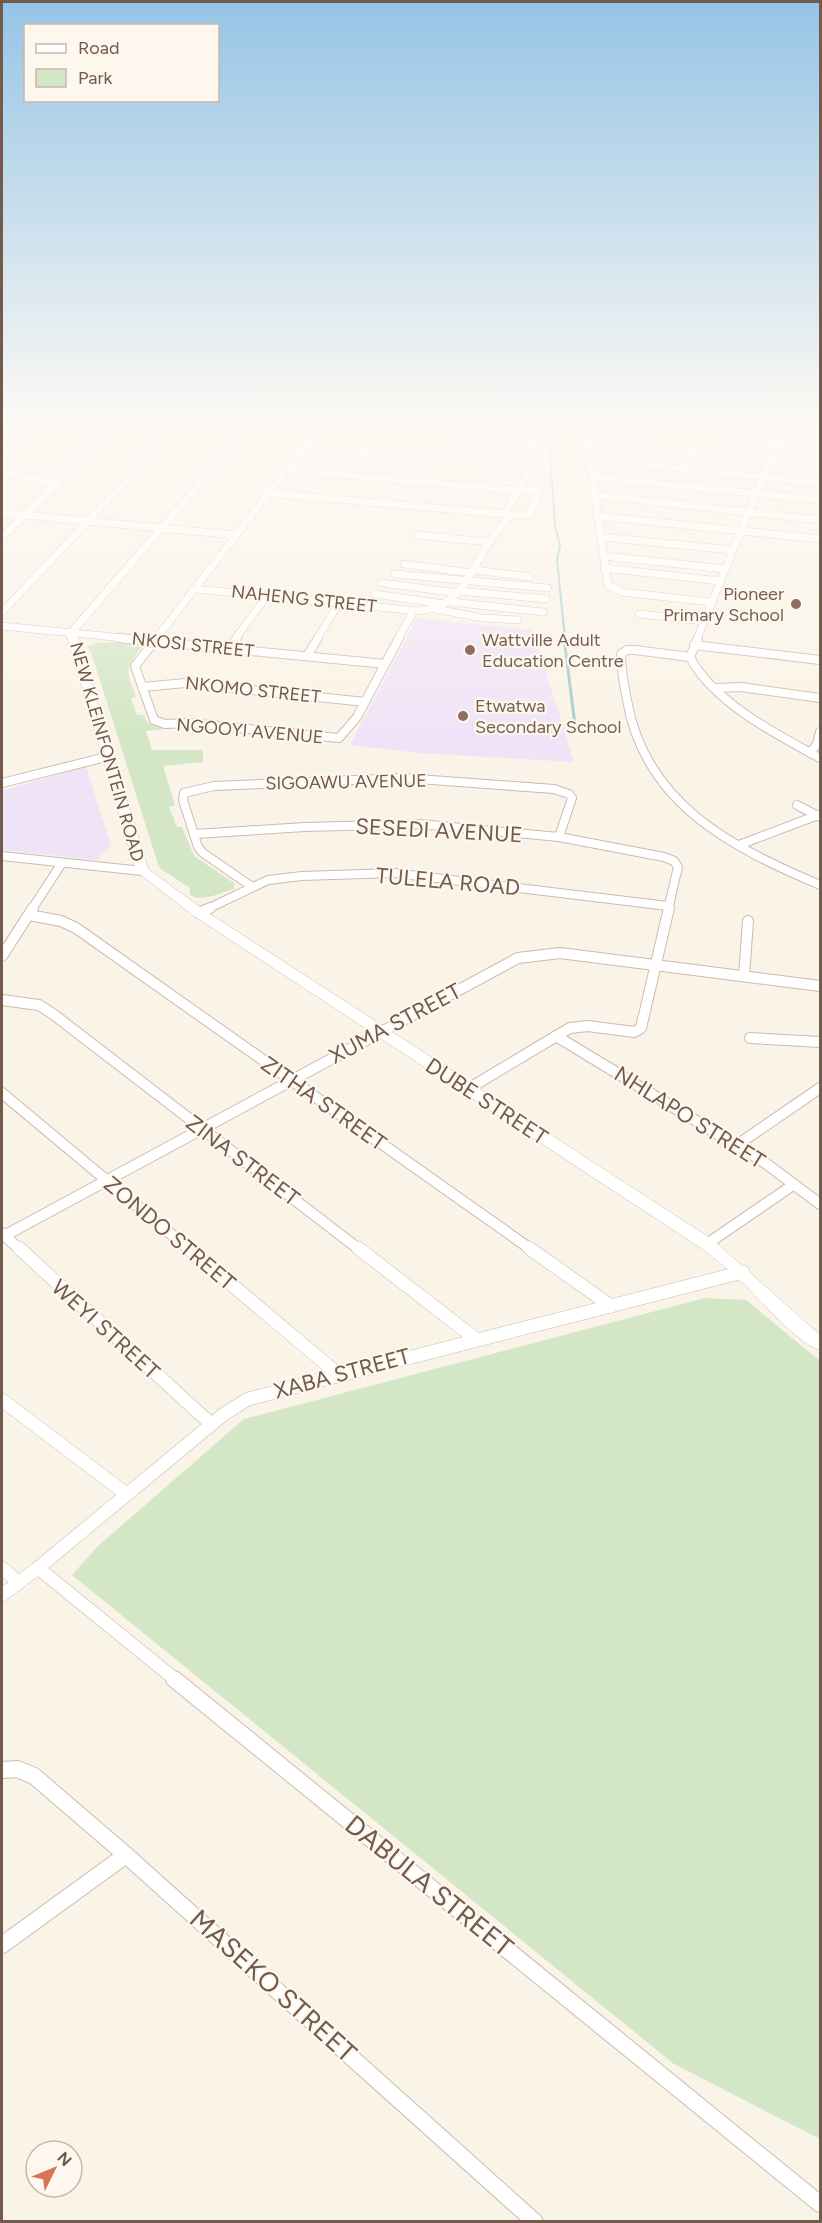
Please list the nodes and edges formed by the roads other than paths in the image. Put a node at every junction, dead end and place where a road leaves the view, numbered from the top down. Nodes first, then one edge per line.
1 (81, 529) edge
2 (161, 529) edge
3 (178, 529) edge
4 (239, 529) edge
5 (499, 529) edge
6 (600, 529) edge
7 (728, 529) edge
8 (741, 530) junction
9 (234, 535) junction
10 (417, 535) dead end
11 (602, 537) junction
12 (820, 539) edge
13 (488, 542) junction
14 (732, 550) junction
15 (604, 556) junction
16 (404, 564) dead end
17 (604, 568) junction
18 (725, 569) junction
19 (472, 572) junction
20 (395, 574) dead end
21 (529, 577) dead end
22 (720, 580) junction
23 (465, 582) junction
24 (382, 583) dead end
25 (548, 588) dead end
26 (194, 589) junction
27 (459, 592) junction
28 (375, 594) dead end
29 (267, 596) junction
30 (546, 599) dead end
31 (711, 602) junction
32 (339, 603) junction
33 (450, 603) junction
34 (435, 609) junction
35 (2, 612) edge
36 (413, 612) junction
37 (543, 612) dead end
38 (639, 614) dead end
39 (518, 620) dead end
40 (703, 621) junction
41 (2, 626) edge
42 (72, 633) junction
43 (154, 641) junction
44 (694, 645) junction
45 (229, 648) junction
46 (307, 656) junction
47 (690, 657) junction
48 (820, 660) edge
49 (386, 664) junction
50 (142, 687) junction
51 (716, 688) junction
52 (820, 698) edge
53 (365, 702) junction
54 (820, 732) edge
55 (810, 753) junction
56 (110, 756) junction
57 (820, 758) edge
58 (2, 776) edge
59 (6, 782) edge
60 (797, 805) dead end
61 (819, 816) edge
62 (195, 834) junction
63 (559, 837) junction
64 (739, 844) junction
65 (2, 856) edge
66 (62, 863) junction
67 (142, 871) junction
68 (820, 885) edge
69 (251, 886) junction
70 (668, 906) junction
71 (199, 913) junction
72 (29, 915) junction
73 (748, 921) dead end
74 (2, 956) edge
75 (654, 966) junction
76 (744, 976) junction
77 (820, 986) edge
78 (2, 1000) edge
79 (381, 1031) junction
80 (556, 1036) junction
81 (750, 1038) dead end
82 (820, 1042) edge
83 (291, 1079) junction
84 (820, 1088) edge
85 (468, 1089) junction
86 (2, 1093) edge
87 (201, 1128) junction
88 (737, 1145) junction
89 (106, 1180) junction
90 (793, 1185) junction
91 (820, 1204) edge
92 (3, 1235) edge
93 (707, 1244) junction
94 (742, 1272) junction
95 (611, 1306) junction
96 (476, 1339) junction
97 (820, 1344) edge
98 (338, 1374) junction
99 (2, 1400) edge
100 (211, 1424) junction
101 (125, 1493) junction
102 (2, 1568) edge
103 (38, 1568) junction
104 (18, 1582) junction
105 (2, 1595) edge
106 (2, 1770) edge
107 (126, 1854) junction
108 (2, 1945) edge
109 (820, 2204) edge
110 (535, 2222) edge

1 - 35 street
2 - 42 street
3 - 9 street
4 - 9 street
5 - 13 street
6 - 11 street
7 - 8 street
8 - 12 street
8 - 14 street
9 - 26 street
10 - 13 street
11 - 14 street
11 - 15 street
13 - 19 street
14 - 18 street
15 - 17 street
15 - 18 street
16 - 19 street
17 - 22 street
17 - 31 street
18 - 22 street
19 - 21 street
19 - 23 street
20 - 23 street
22 - 31 street
23 - 25 street
23 - 27 street
24 - 27 street
26 - 29 street, NAHENG STREET
26 - 43 street
27 - 30 street
27 - 33 street
28 - 33 street
29 - 32 street, NAHENG STREET
29 - 45 street
31 - 40 street
32 - 36 street, NAHENG STREET
32 - 46 street
33 - 34 street
33 - 37 street
34 - 36 street, NAHENG STREET
34 - 39 street
36 - 49 street
38 - 40 street
40 - 44 street
41 - 42 street, NKOSI STREET
42 - 43 street, NKOSI STREET
42 - 56 street, NEW KLEINFONTEIN ROAD
43 - 45 street, NKOSI STREET
43 - 50 street
44 - 47 street
44 - 48 street
45 - 46 street, NKOSI STREET
46 - 49 street, NKOSI STREET
47 - 51 street
47 - 64 street
49 - 53 street
50 - 53 street, NKOMO STREET
50 - 53 street, NGOOYI AVENUE
51 - 52 street
51 - 55 street
54 - 55 street
55 - 57 street
56 - 59 street
56 - 67 street, NEW KLEINFONTEIN ROAD
58 - 59 street
60 - 61 street
61 - 64 street
62 - 63 street, SESEDI AVENUE
62 - 63 street, SIGOAWU AVENUE
62 - 69 street
63 - 70 street, SESEDI AVENUE
64 - 68 street
65 - 66 street
66 - 67 street
66 - 72 street
67 - 71 street, DUBE STREET
69 - 70 street, TULELA ROAD
69 - 71 street, TULELA ROAD
70 - 75 street
71 - 79 street, DUBE STREET
72 - 74 street
72 - 83 street, ZITHA STREET
73 - 76 street
75 - 76 street, XUMA STREET
75 - 79 street, XUMA STREET
75 - 80 street
76 - 77 street, XUMA STREET
78 - 87 street, ZINA STREET
79 - 83 street, XUMA STREET
79 - 85 street, DUBE STREET
80 - 85 street
80 - 88 street, NHLAPO STREET
81 - 82 street
83 - 87 street, XUMA STREET
83 - 95 street, ZITHA STREET
84 - 88 street
85 - 93 street, DUBE STREET
86 - 89 street, ZONDO STREET
87 - 89 street, XUMA STREET
87 - 96 street, ZINA STREET
88 - 90 street, NHLAPO STREET
89 - 92 street, XUMA STREET
89 - 98 street, ZONDO STREET
90 - 91 street, NHLAPO STREET
90 - 93 street
92 - 100 street, WEYI STREET
93 - 94 street, DUBE STREET
94 - 95 street, XABA STREET
94 - 97 street, DUBE STREET
95 - 96 street, XABA STREET
96 - 98 street, XABA STREET
98 - 100 street, XABA STREET
99 - 101 street
100 - 101 street, XABA STREET
101 - 103 street, XABA STREET
102 - 104 street
103 - 104 street, XABA STREET
103 - 109 street, DABULA STREET
104 - 105 street, XABA STREET
106 - 107 street, MASEKO STREET
107 - 108 street
107 - 110 street, MASEKO STREET

